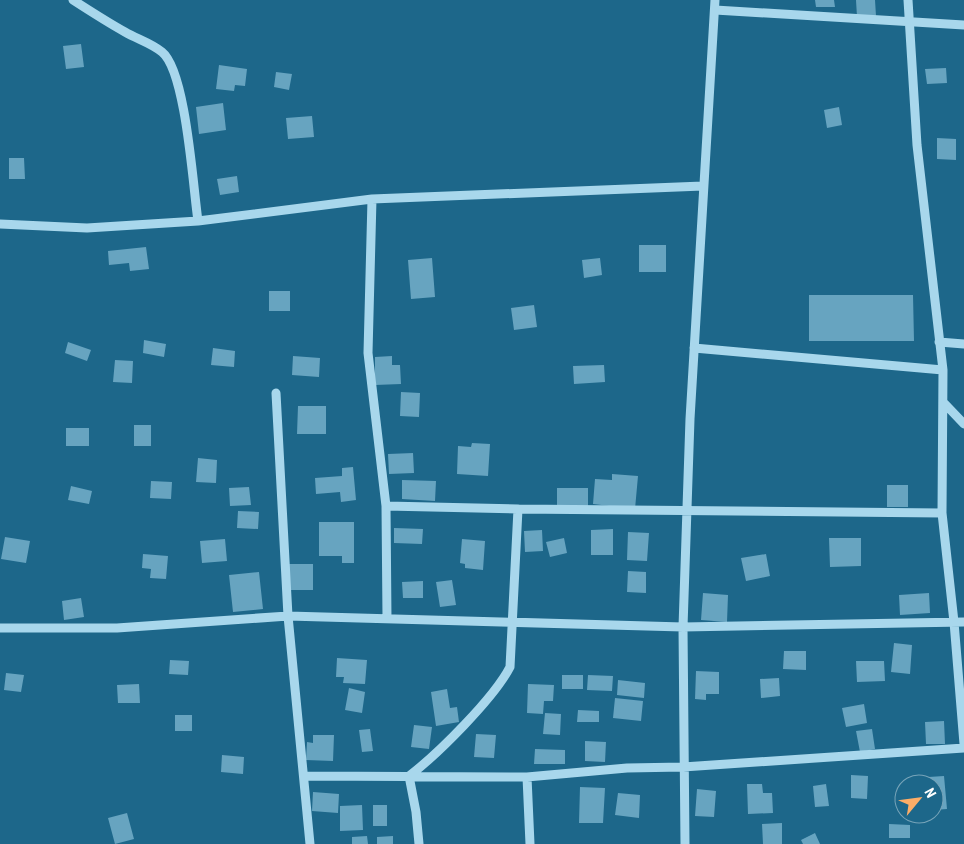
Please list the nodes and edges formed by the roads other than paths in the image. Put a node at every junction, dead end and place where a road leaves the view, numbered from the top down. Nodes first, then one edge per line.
1 (73, 0) edge
2 (715, 0) edge
3 (908, 0) edge
4 (715, 10) junction
5 (909, 23) junction
6 (964, 25) edge
7 (703, 186) junction
8 (372, 199) junction
9 (198, 221) junction
10 (0, 224) edge
11 (939, 342) junction
12 (964, 344) edge
13 (694, 348) junction
14 (943, 370) junction
15 (276, 392) dead end
16 (944, 403) junction
17 (964, 424) edge
18 (386, 506) junction
19 (518, 509) junction
20 (687, 510) junction
21 (942, 513) junction
22 (288, 616) junction
23 (387, 618) junction
24 (959, 622) edge
25 (512, 623) junction
26 (683, 627) junction
27 (0, 628) edge
28 (964, 746) edge
29 (683, 767) junction
30 (304, 776) junction
31 (409, 776) junction
32 (527, 777) junction
33 (310, 844) edge
34 (418, 844) edge
35 (530, 844) edge
36 (685, 844) edge

1 - 9 street
2 - 4 street
3 - 5 street
4 - 5 street
4 - 7 street
5 - 6 street
5 - 11 street
7 - 8 street
7 - 13 street
8 - 9 street
8 - 18 street
9 - 10 street
11 - 12 street
11 - 14 street
13 - 14 street
13 - 20 street
14 - 16 street
15 - 22 street
16 - 17 street
16 - 21 street
18 - 19 street
18 - 23 street
19 - 20 street
19 - 25 street
20 - 21 street
20 - 26 street
21 - 24 street
22 - 23 street
22 - 27 street
22 - 30 street
23 - 25 street
24 - 26 street
24 - 28 street
25 - 26 street
25 - 31 street
26 - 29 street
28 - 29 street
29 - 32 street
29 - 36 street
30 - 31 street
30 - 33 street
31 - 32 street
31 - 34 street
32 - 35 street

